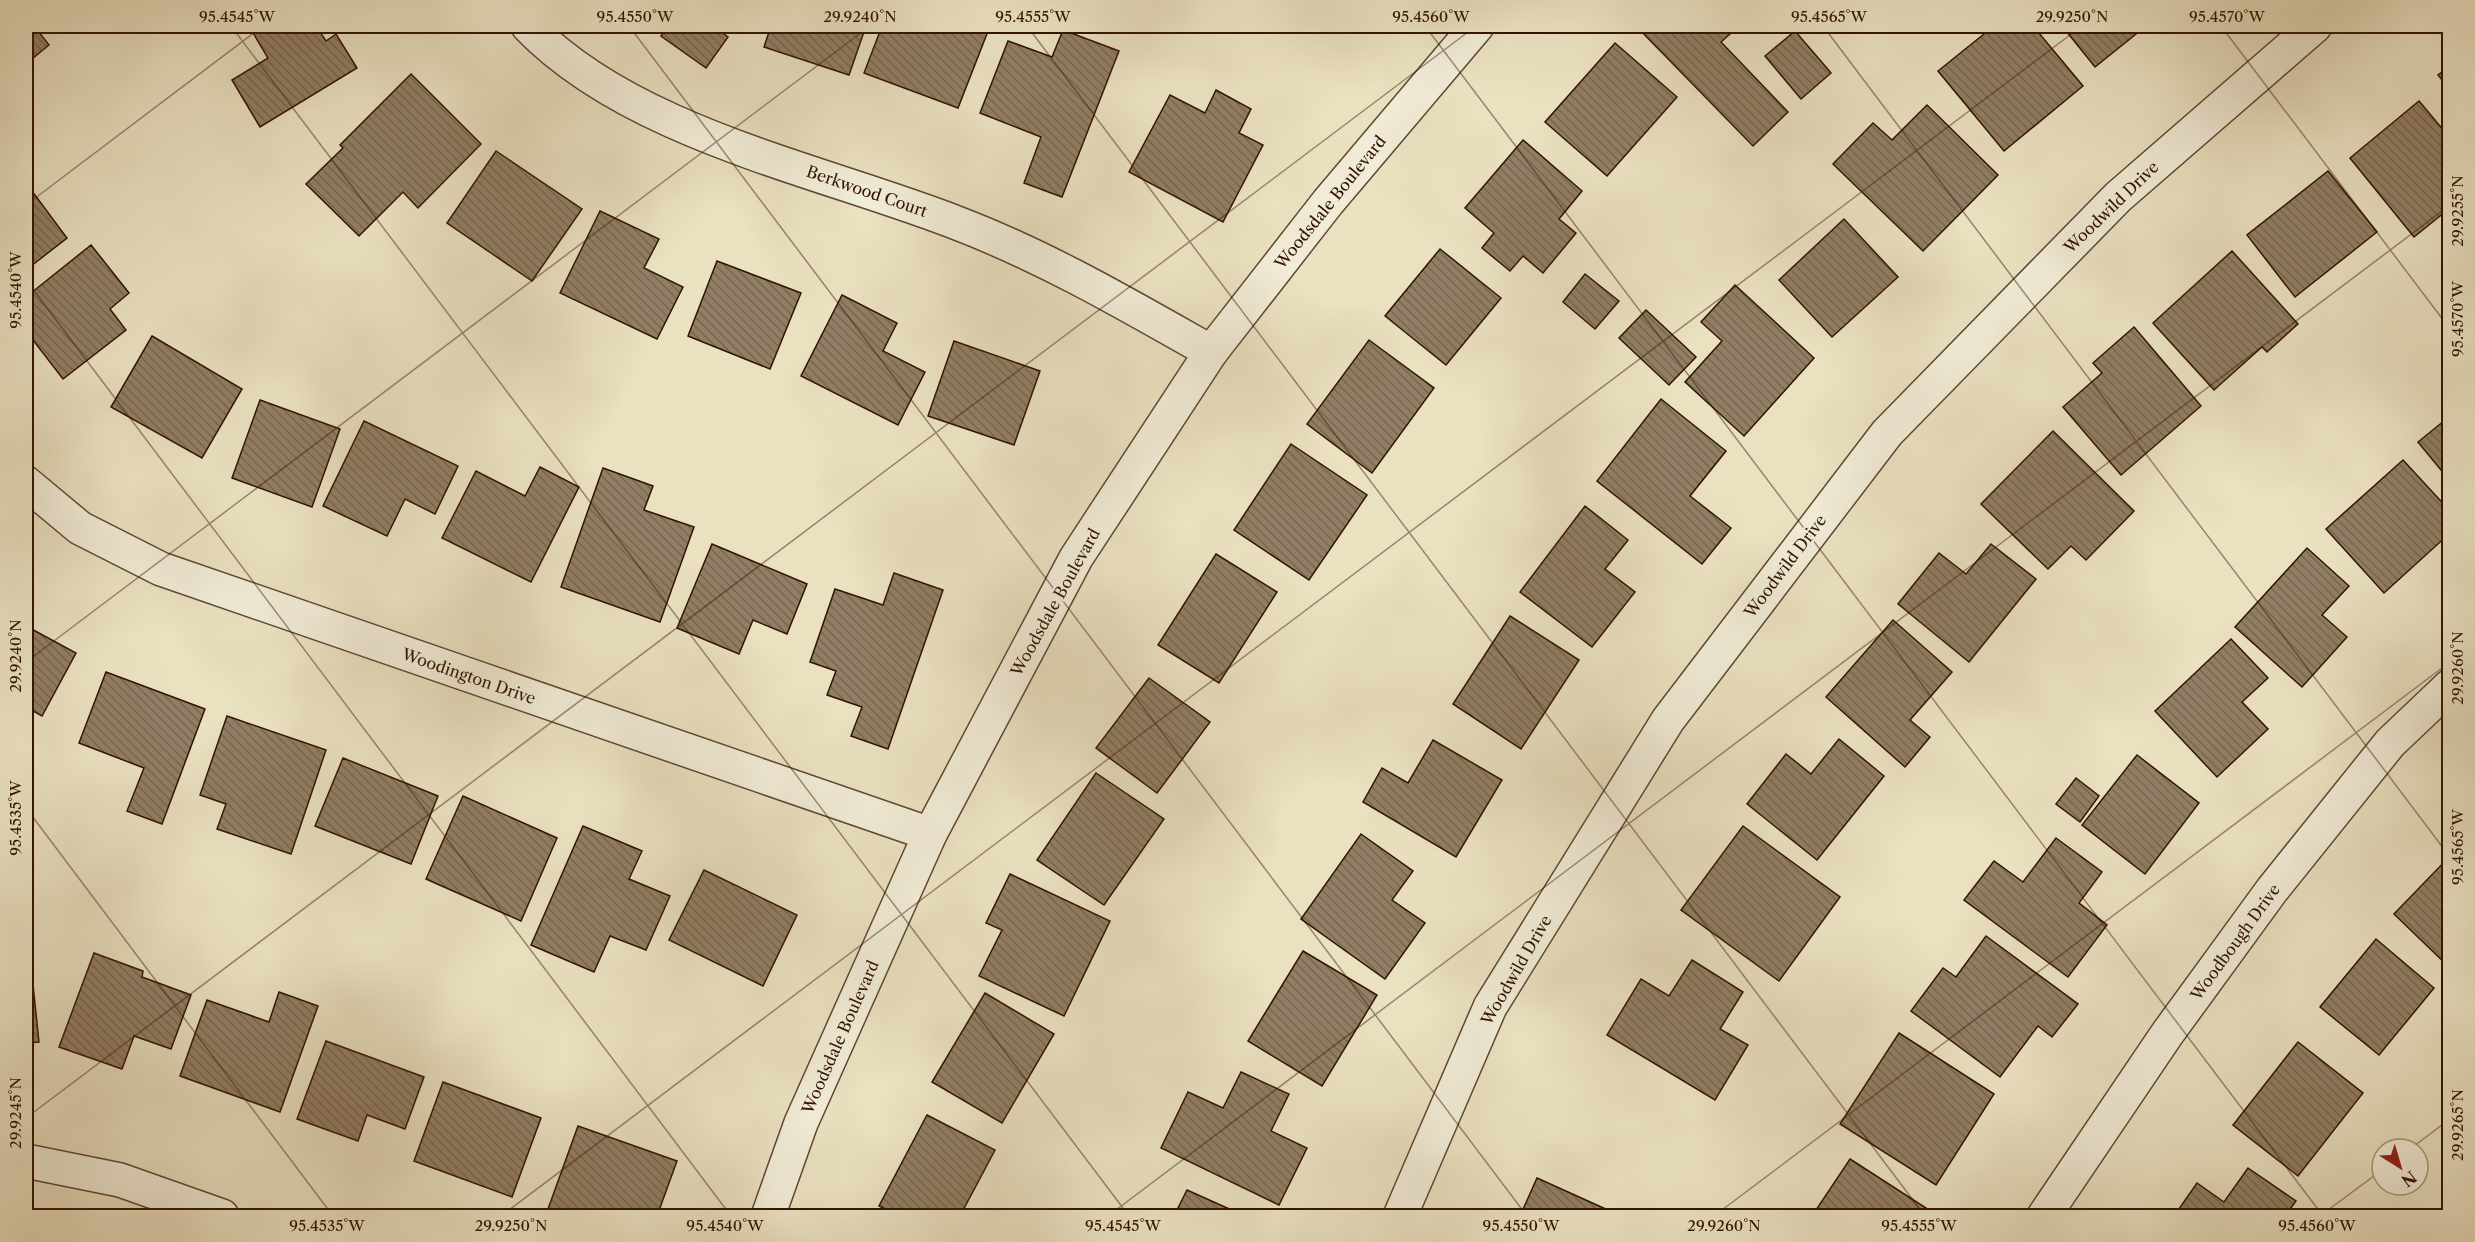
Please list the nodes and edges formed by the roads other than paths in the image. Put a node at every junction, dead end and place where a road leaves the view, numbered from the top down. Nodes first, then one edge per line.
1 (528, 26) edge
2 (1477, 26) edge
3 (2315, 26) edge
4 (1211, 352) junction
5 (26, 483) edge
6 (2450, 686) edge
7 (930, 834) junction
8 (26, 1161) edge
9 (222, 1216) edge
10 (768, 1216) edge
11 (1400, 1216) edge
12 (2044, 1216) edge

1 - 4 street, Berkwood Court
2 - 4 street, Woodsdale Boulevard
3 - 11 street, Woodwild Drive
4 - 7 street, Woodsdale Boulevard
5 - 7 street, Woodington Drive
6 - 12 street, Woodbough Drive
7 - 10 street, Woodsdale Boulevard
8 - 9 street

